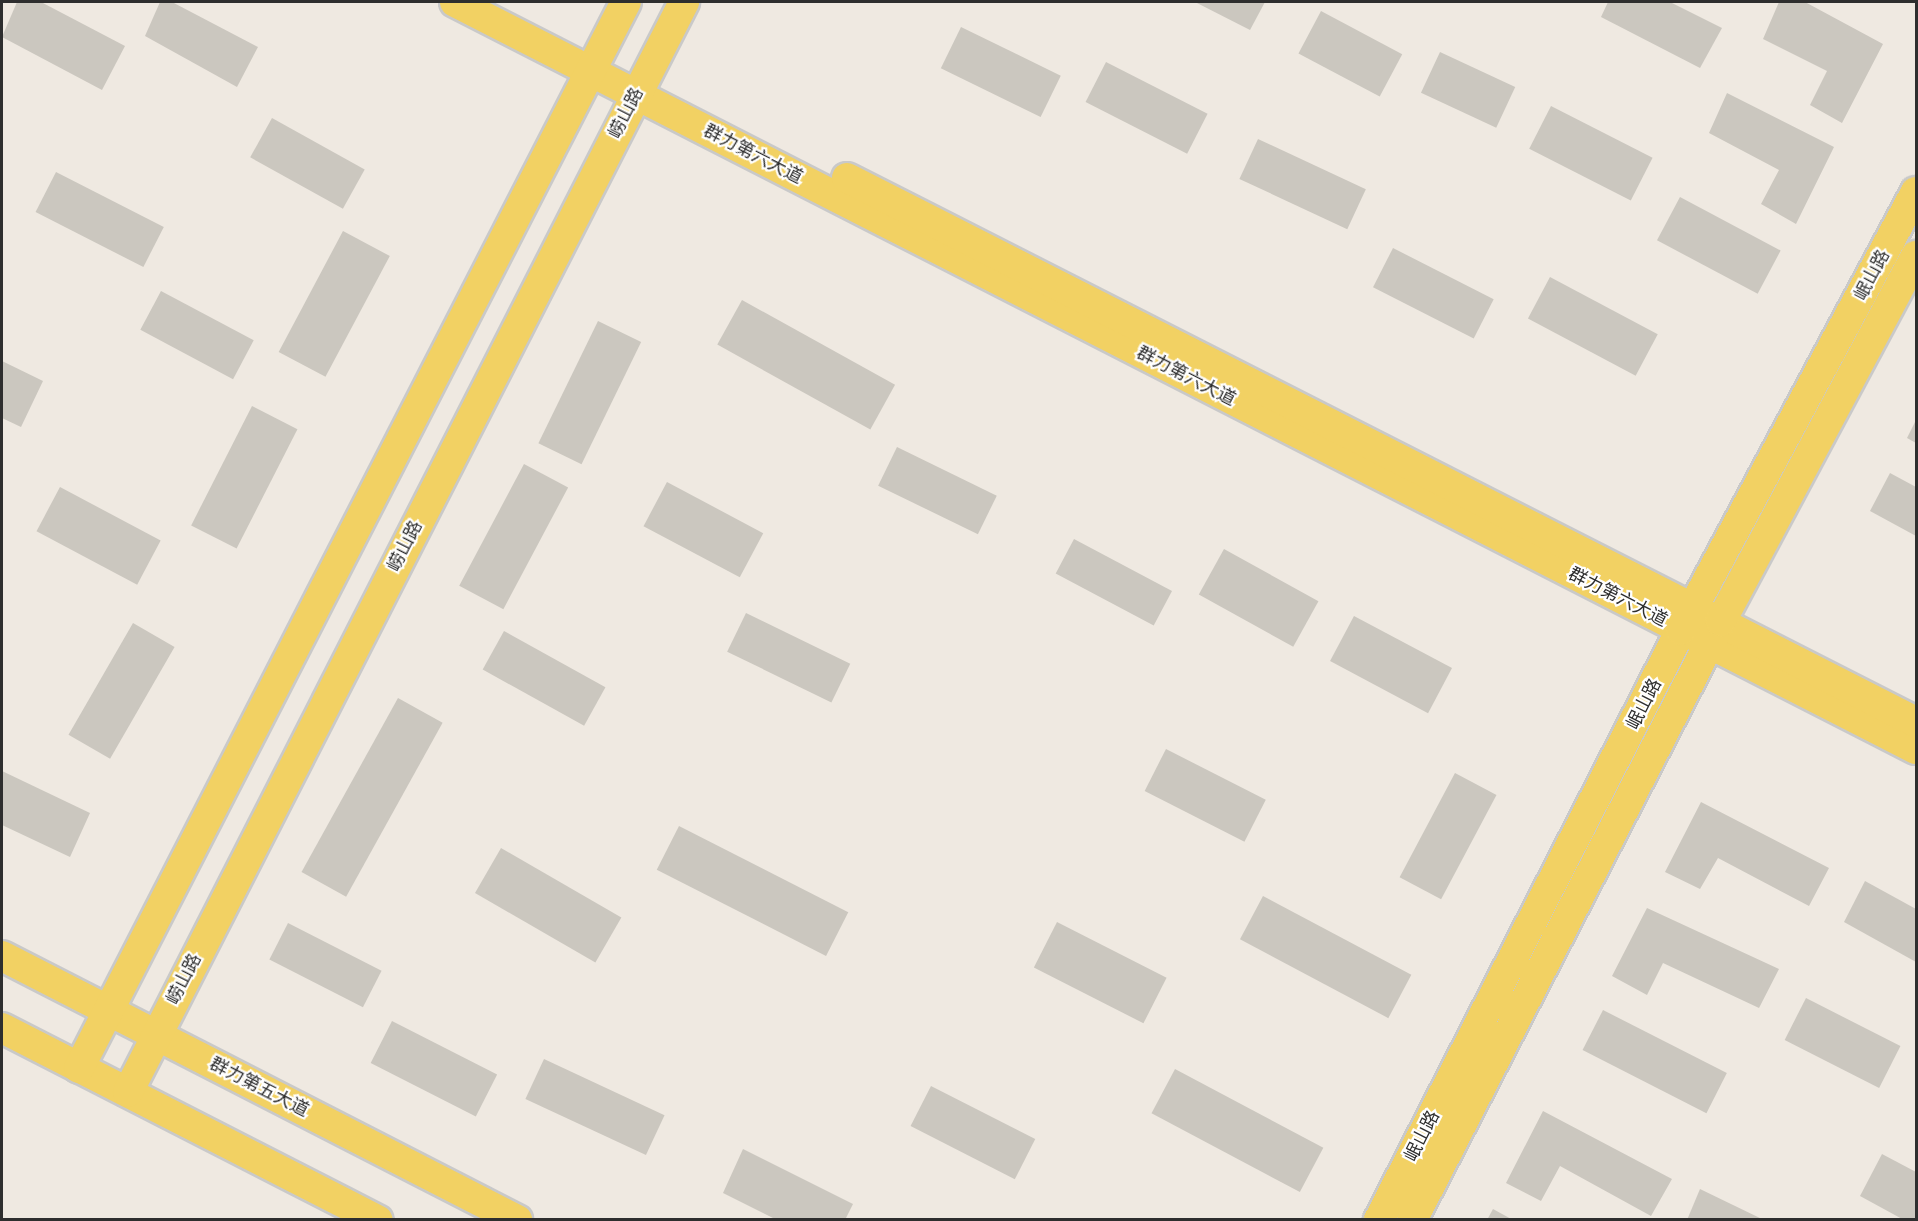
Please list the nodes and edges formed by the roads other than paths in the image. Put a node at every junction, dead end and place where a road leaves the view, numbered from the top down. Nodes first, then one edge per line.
1 (455, 2) edge
2 (497, 2) edge
3 (626, 2) edge
4 (684, 2) edge
5 (594, 62) junction
6 (641, 85) junction
7 (1917, 192) edge
8 (1917, 256) edge
9 (1702, 626) junction
10 (1917, 722) edge
11 (1917, 749) edge
12 (2, 956) edge
13 (106, 1010) junction
14 (2, 1028) edge
15 (156, 1035) junction
16 (79, 1068) junction
17 (128, 1092) junction
18 (378, 1220) edge
19 (517, 1220) edge
20 (1379, 1220) edge
21 (1412, 1220) edge

1 - 5 main road, 群力第六大道
2 - 5 main road, 群力第六大道
3 - 5 main road
4 - 6 main road, 崂山路
5 - 6 main road, 群力第六大道
5 - 13 main road
6 - 9 main road, 群力第六大道
6 - 15 main road, 崂山路
7 - 9 main road, 岷山路
8 - 9 main road, 岷山路
9 - 10 main road, 群力第六大道
9 - 11 main road, 群力第六大道
9 - 20 main road, 岷山路
9 - 21 main road, 岷山路
12 - 13 main road, 群力第五大道
13 - 15 main road, 群力第五大道
13 - 16 main road
14 - 16 main road
15 - 17 main road, 崂山路
15 - 19 main road, 群力第五大道
16 - 17 main road
17 - 18 main road

